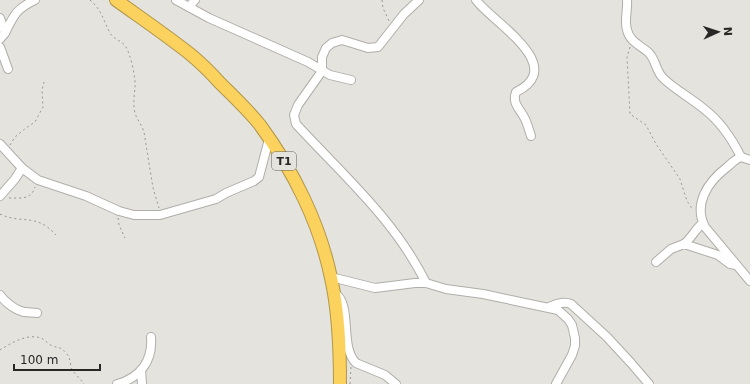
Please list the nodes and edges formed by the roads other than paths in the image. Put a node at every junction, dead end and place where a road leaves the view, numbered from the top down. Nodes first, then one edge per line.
1 (35, 0) edge
2 (116, 0) edge
3 (176, 0) edge
4 (195, 0) edge
5 (419, 0) edge
6 (476, 0) edge
7 (627, 0) edge
8 (189, 7) junction
9 (0, 18) edge
10 (2, 36) edge
11 (0, 47) edge
12 (8, 69) dead end
13 (322, 71) junction
14 (351, 80) dead end
15 (531, 136) dead end
16 (269, 139) junction
17 (0, 144) edge
18 (741, 157) junction
19 (750, 160) edge
20 (22, 168) junction
21 (2, 197) edge
22 (702, 224) junction
23 (684, 244) junction
24 (656, 262) dead end
25 (736, 265) junction
26 (331, 277) junction
27 (750, 281) edge
28 (426, 283) junction
29 (334, 293) junction
30 (0, 295) edge
31 (549, 307) junction
32 (37, 313) dead end
33 (151, 337) dead end
34 (141, 370) junction
35 (646, 383) edge
36 (117, 384) edge
37 (142, 384) edge
38 (340, 384) edge
39 (396, 384) edge
40 (556, 384) edge

1 - 10 street
2 - 16 highway, T1
3 - 8 street
4 - 8 street
5 - 13 street
6 - 15 street
7 - 18 street
8 - 13 street
9 - 10 street
11 - 12 street
13 - 14 street
13 - 28 street
16 - 20 street
16 - 26 highway, T1
17 - 20 street
18 - 19 street
18 - 22 street
20 - 21 street
22 - 23 street
22 - 25 street
23 - 24 street
23 - 25 street
25 - 27 street
26 - 28 street
26 - 29 highway, T1
28 - 31 street
29 - 38 highway, T1
29 - 39 street
30 - 32 street
31 - 35 street
31 - 40 street
33 - 34 street
34 - 36 street
34 - 37 street

